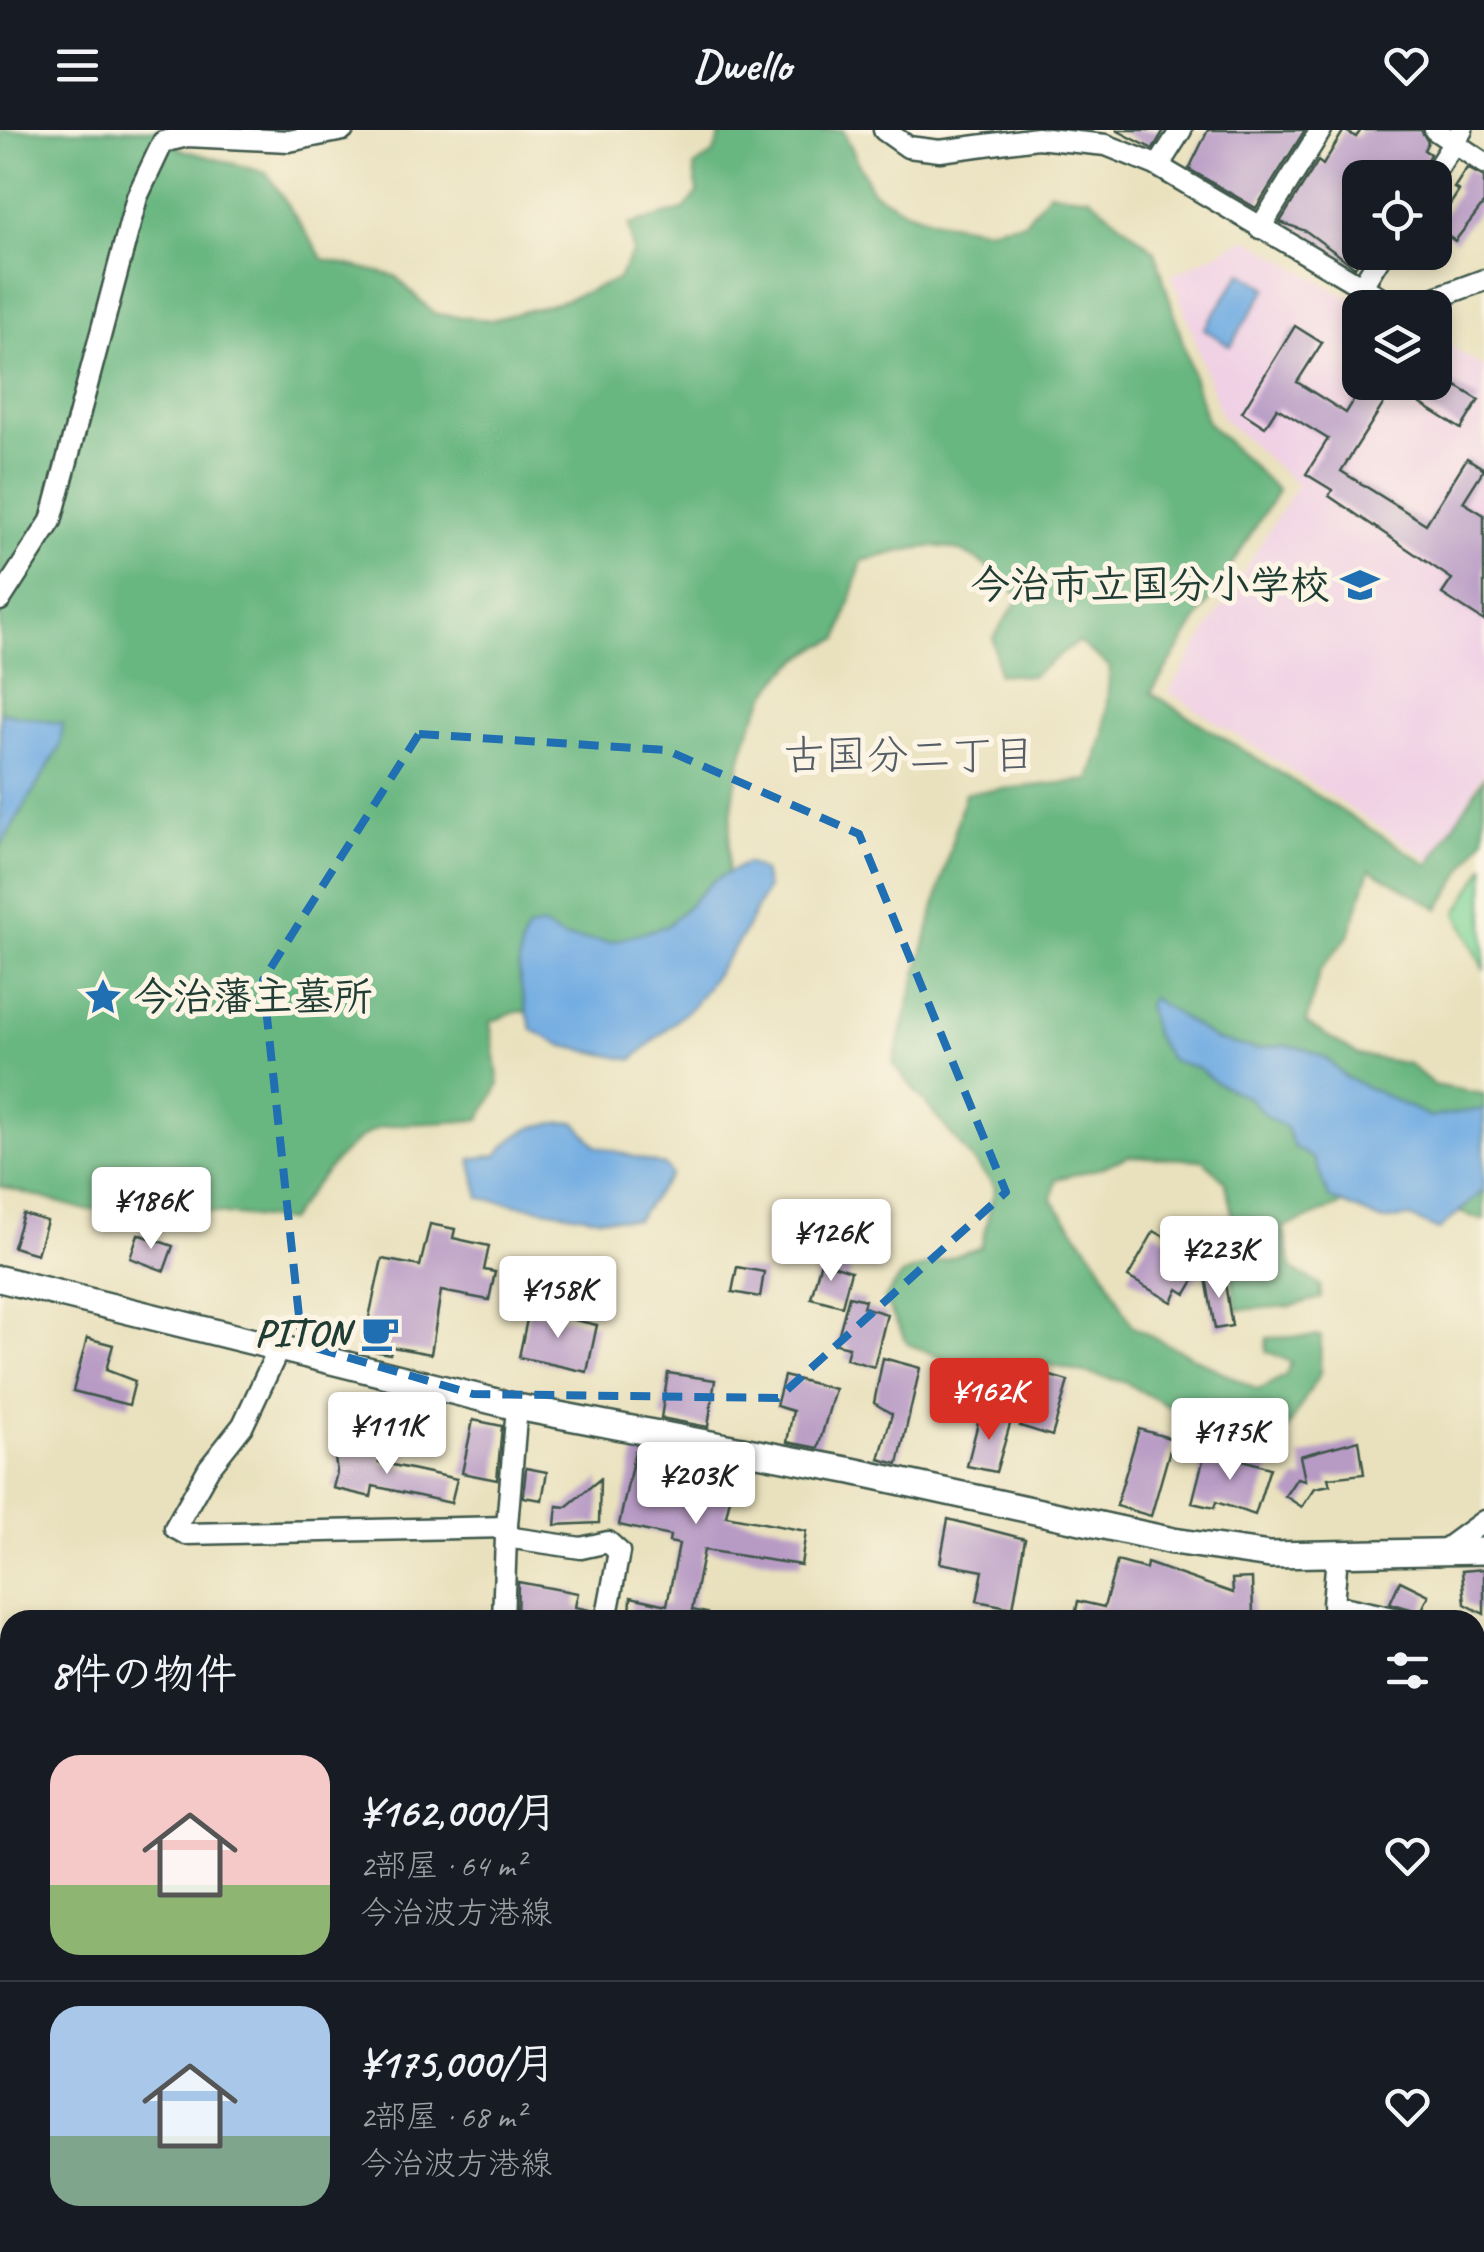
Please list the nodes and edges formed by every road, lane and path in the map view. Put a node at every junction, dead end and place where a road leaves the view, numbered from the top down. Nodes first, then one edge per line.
1 (342, 130) edge
2 (884, 130) edge
3 (1181, 130) edge
4 (1322, 130) edge
5 (1435, 130) edge
6 (318, 131) edge
7 (1040, 134) edge
8 (1004, 136) edge
9 (1458, 136) edge
10 (1443, 160) edge
11 (1484, 163) edge
12 (1158, 166) junction
13 (1260, 228) junction
14 (1372, 270) edge
15 (1484, 280) edge
16 (1360, 289) junction
17 (0, 600) edge
18 (0, 1278) edge
19 (279, 1348) junction
20 (517, 1408) junction
21 (1484, 1520) edge
22 (507, 1532) junction
23 (1484, 1550) edge
24 (1440, 1553) junction
25 (1337, 1554) junction
26 (503, 1610) edge
27 (608, 1610) edge
28 (1360, 1610) edge

1 - 6 street
2 - 8 street
3 - 12 street
4 - 13 street
5 - 9 street
6 - 17 street
7 - 8 street
7 - 12 street
9 - 10 street
9 - 11 street
12 - 13 street
13 - 16 street
14 - 16 street
15 - 16 street
18 - 19 main road
19 - 20 main road
19 - 22 street
20 - 22 street
20 - 25 main road
21 - 24 street
22 - 26 street
22 - 27 street
23 - 24 main road
24 - 25 main road
25 - 28 street

